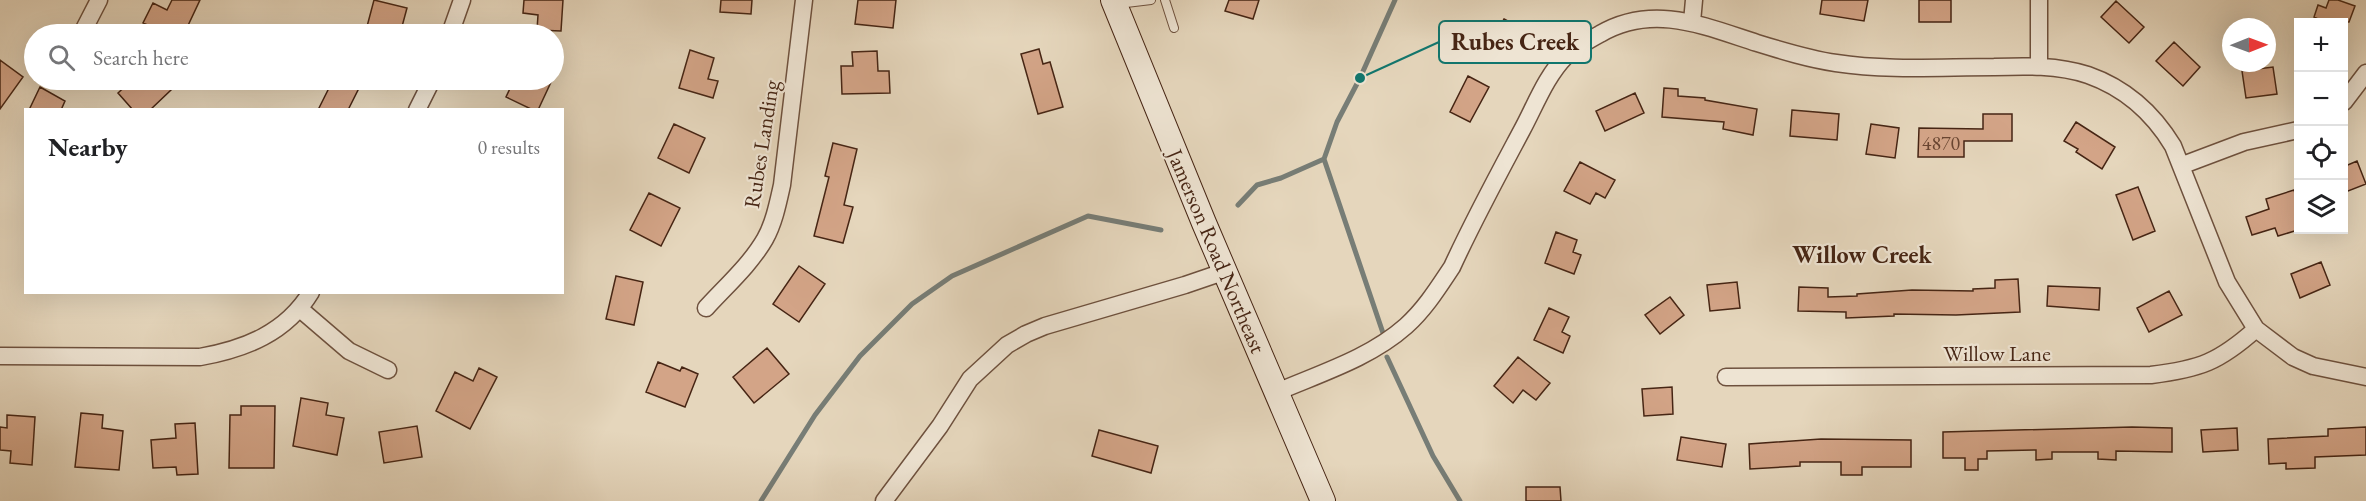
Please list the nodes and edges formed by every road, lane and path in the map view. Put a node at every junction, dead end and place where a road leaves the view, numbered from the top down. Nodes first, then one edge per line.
1 (99, 0) edge
2 (462, 0) edge
3 (804, 0) edge
4 (1151, 0) edge
5 (1165, 0) edge
6 (1694, 0) edge
7 (2039, 0) edge
8 (1114, 2) edge
9 (1692, 21) junction
10 (86, 24) edge
11 (454, 24) edge
12 (1174, 28) dead end
13 (2038, 66) junction
14 (2366, 74) edge
15 (427, 90) edge
16 (2348, 96) edge
17 (418, 108) edge
18 (2294, 131) edge
19 (2183, 165) junction
20 (1226, 271) junction
21 (310, 294) edge
22 (706, 308) dead end
23 (300, 309) junction
24 (2256, 329) junction
25 (0, 356) edge
26 (388, 370) dead end
27 (1726, 377) dead end
28 (2366, 377) edge
29 (1277, 392) junction
30 (884, 501) edge
31 (1323, 501) edge

1 - 10 street
2 - 11 street
3 - 22 street, Rubes Landing
4 - 8 lane
5 - 12 lane
6 - 9 street
7 - 13 street
8 - 20 street, Jamerson Road Northeast
9 - 13 street
9 - 29 street
13 - 19 street
14 - 16 street
15 - 17 street
18 - 19 street
19 - 24 street
20 - 29 street, Jamerson Road Northeast
20 - 30 street
21 - 23 street
23 - 25 street
23 - 26 street
24 - 27 street, Willow Lane
24 - 28 street
29 - 31 street, Jamerson Road Northeast

